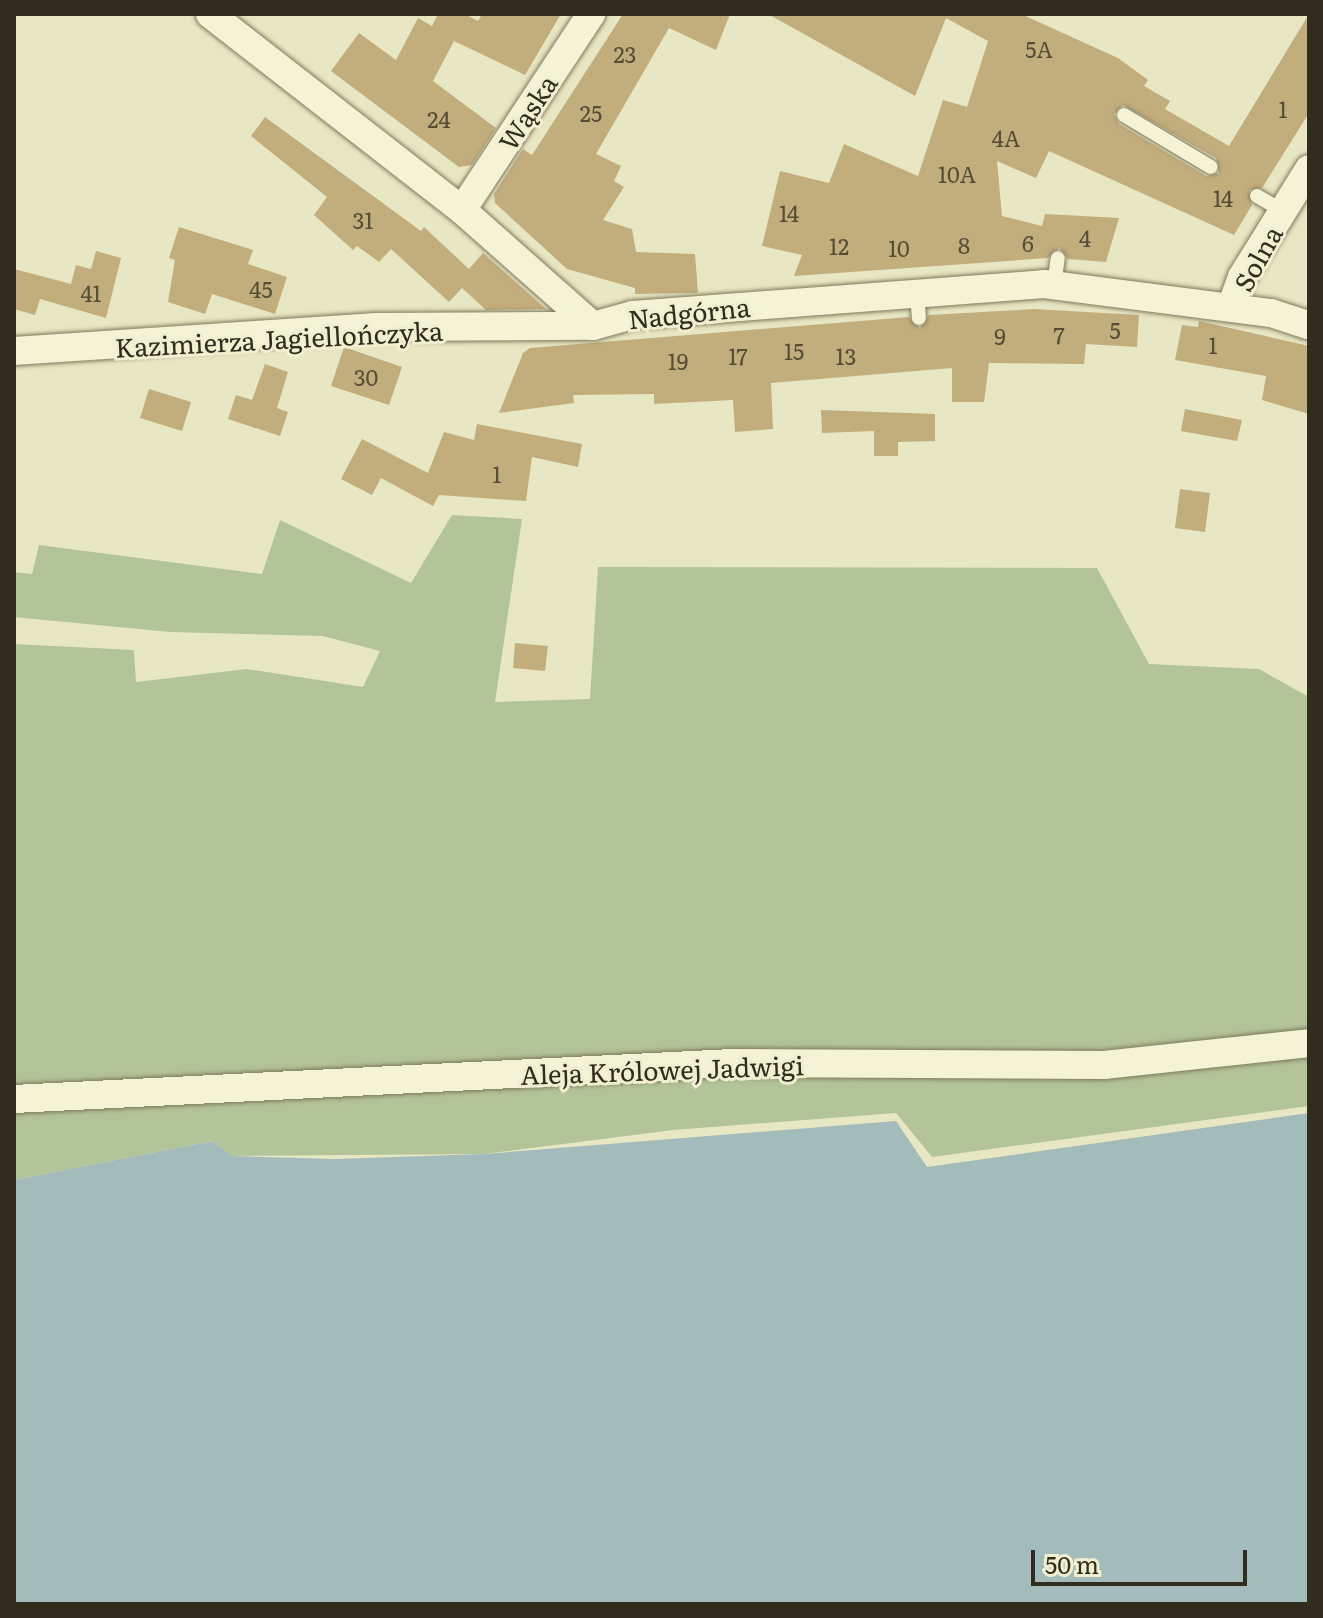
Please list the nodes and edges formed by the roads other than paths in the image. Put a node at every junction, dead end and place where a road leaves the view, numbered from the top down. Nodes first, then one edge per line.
1 (210, 14) edge
2 (591, 14) edge
3 (1124, 115) dead end
4 (1211, 167) dead end
5 (1309, 169) edge
6 (1257, 196) dead end
7 (462, 210) junction
8 (1283, 211) junction
9 (1231, 307) junction
10 (1309, 325) edge
11 (594, 332) junction
12 (14, 351) edge
13 (1309, 1043) edge
14 (14, 1099) edge

1 - 7 street, Nadgórna
2 - 7 street, Wąska
3 - 4 lane
5 - 8 street, Solna
6 - 8 lane
7 - 11 street, Nadgórna
8 - 9 street, Solna
9 - 10 street, Nadgórna
9 - 11 street, Nadgórna
11 - 12 street, Kazimierza Jagiellończyka
13 - 14 street, Aleja Królowej Jadwigi

